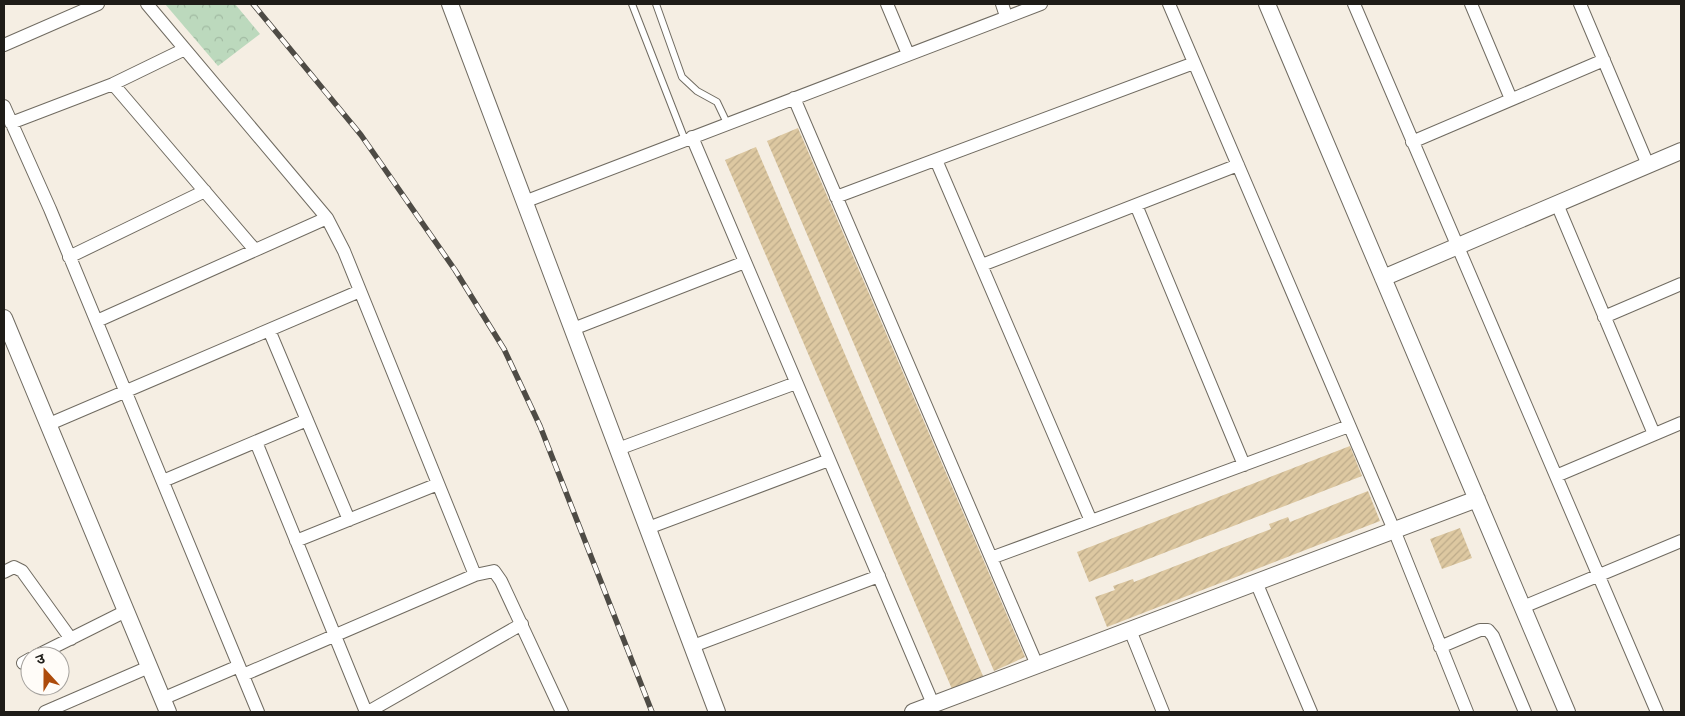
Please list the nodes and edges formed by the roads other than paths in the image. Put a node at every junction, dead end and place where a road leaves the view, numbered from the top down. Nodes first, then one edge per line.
1 (98, 4) edge
2 (148, 4) edge
3 (450, 4) edge
4 (632, 4) edge
5 (656, 4) edge
6 (887, 4) edge
7 (1002, 4) edge
8 (1040, 4) edge
9 (1169, 4) edge
10 (1267, 4) edge
11 (1354, 4) edge
12 (1471, 4) edge
13 (1580, 4) edge
14 (1006, 16) junction
15 (4, 45) edge
16 (185, 49) junction
17 (908, 54) junction
18 (1604, 60) junction
19 (1194, 63) junction
20 (113, 84) junction
21 (794, 98) junction
22 (1511, 99) junction
23 (4, 106) edge
24 (11, 123) junction
25 (727, 123) junction
26 (688, 138) junction
27 (1412, 142) junction
28 (1681, 151) edge
29 (936, 160) junction
30 (1238, 165) junction
31 (1648, 165) junction
32 (205, 191) junction
33 (836, 197) junction
34 (524, 202) junction
35 (1557, 204) junction
36 (1136, 205) junction
37 (327, 218) junction
38 (1456, 246) junction
39 (255, 250) junction
40 (69, 256) junction
41 (745, 262) junction
42 (982, 265) junction
43 (1383, 278) junction
44 (1681, 284) edge
45 (360, 291) junction
46 (1604, 317) junction
47 (4, 318) edge
48 (96, 321) junction
49 (573, 329) junction
50 (270, 330) junction
51 (796, 383) junction
52 (126, 391) junction
53 (307, 420) junction
54 (1681, 422) edge
55 (47, 425) junction
56 (1349, 426) junction
57 (1654, 434) junction
58 (256, 442) junction
59 (618, 449) junction
60 (829, 460) junction
61 (1244, 465) junction
62 (1556, 476) junction
63 (164, 481) junction
64 (438, 484) junction
65 (1477, 499) junction
66 (349, 520) junction
67 (1091, 521) junction
68 (648, 528) junction
69 (1394, 530) junction
70 (296, 541) junction
71 (1681, 541) edge
72 (991, 558) junction
73 (4, 572) edge
74 (475, 575) junction
75 (879, 576) junction
76 (1599, 576) junction
77 (1256, 582) junction
78 (1523, 607) junction
79 (126, 611) junction
80 (522, 624) junction
81 (1130, 630) junction
82 (334, 635) junction
83 (70, 639) junction
84 (56, 646) edge
85 (693, 646) junction
86 (1440, 647) junction
87 (1037, 665) junction
88 (149, 667) junction
89 (241, 670) junction
90 (933, 704) junction
91 (165, 706) edge
92 (74, 707) edge
93 (384, 708) edge
94 (45, 712) edge
95 (258, 712) edge
96 (367, 712) edge
97 (562, 712) edge
98 (718, 712) edge
99 (912, 712) edge
100 (1163, 712) edge
101 (1311, 712) edge
102 (1467, 712) edge
103 (1525, 712) edge
104 (1567, 712) edge
105 (1658, 712) edge

1 - 15 street
2 - 16 street
3 - 34 street
4 - 26 lane
5 - 25 lane
6 - 17 street
7 - 14 street
8 - 14 street
9 - 19 street
10 - 43 street
11 - 27 street
12 - 22 street
13 - 18 street
14 - 17 street
16 - 20 street
16 - 37 street
17 - 21 street
18 - 22 street
18 - 31 street
19 - 29 street
19 - 30 street
20 - 24 street
20 - 32 street
21 - 25 street
21 - 33 street
22 - 27 street
23 - 24 street
24 - 40 street
25 - 26 street
26 - 34 street
26 - 41 street
27 - 38 street
28 - 31 street
29 - 33 street
29 - 42 street
30 - 36 street
30 - 56 street
31 - 35 street
32 - 39 street
32 - 40 street
33 - 72 street
34 - 49 street
35 - 38 street
35 - 46 street
36 - 42 street
36 - 61 street
37 - 39 street
37 - 45 street
38 - 43 street
38 - 62 street
39 - 48 street
40 - 48 street
41 - 49 street
41 - 51 street
42 - 67 street
43 - 65 street
44 - 46 street
45 - 50 street
45 - 64 street
46 - 57 street
47 - 55 street
48 - 52 street
49 - 59 street
50 - 52 street
50 - 53 street
51 - 59 street
51 - 60 street
52 - 55 street
52 - 63 street
53 - 58 street
53 - 66 street
54 - 57 street
55 - 79 street
56 - 61 street
56 - 69 street
57 - 62 street
58 - 63 street
58 - 70 street
59 - 68 street
60 - 68 street
60 - 75 street
61 - 67 street
62 - 76 street
63 - 89 street
64 - 66 street
64 - 74 street
65 - 69 street
65 - 78 street
66 - 70 street
67 - 72 street
68 - 85 street
69 - 77 street
69 - 86 street
70 - 82 street
71 - 76 street
72 - 87 street
73 - 83 street
74 - 80 street
74 - 82 street
75 - 85 street
75 - 90 street
76 - 78 street
76 - 105 street
77 - 81 street
77 - 101 street
78 - 104 street
79 - 83 street
79 - 88 street
80 - 93 street
80 - 97 street
81 - 87 street
81 - 100 street
82 - 89 street
82 - 96 street
83 - 84 street
85 - 98 street
86 - 102 street
86 - 103 street
87 - 90 street
88 - 91 street
88 - 92 street
89 - 91 street
89 - 95 street
90 - 99 street
92 - 94 street
93 - 96 street

